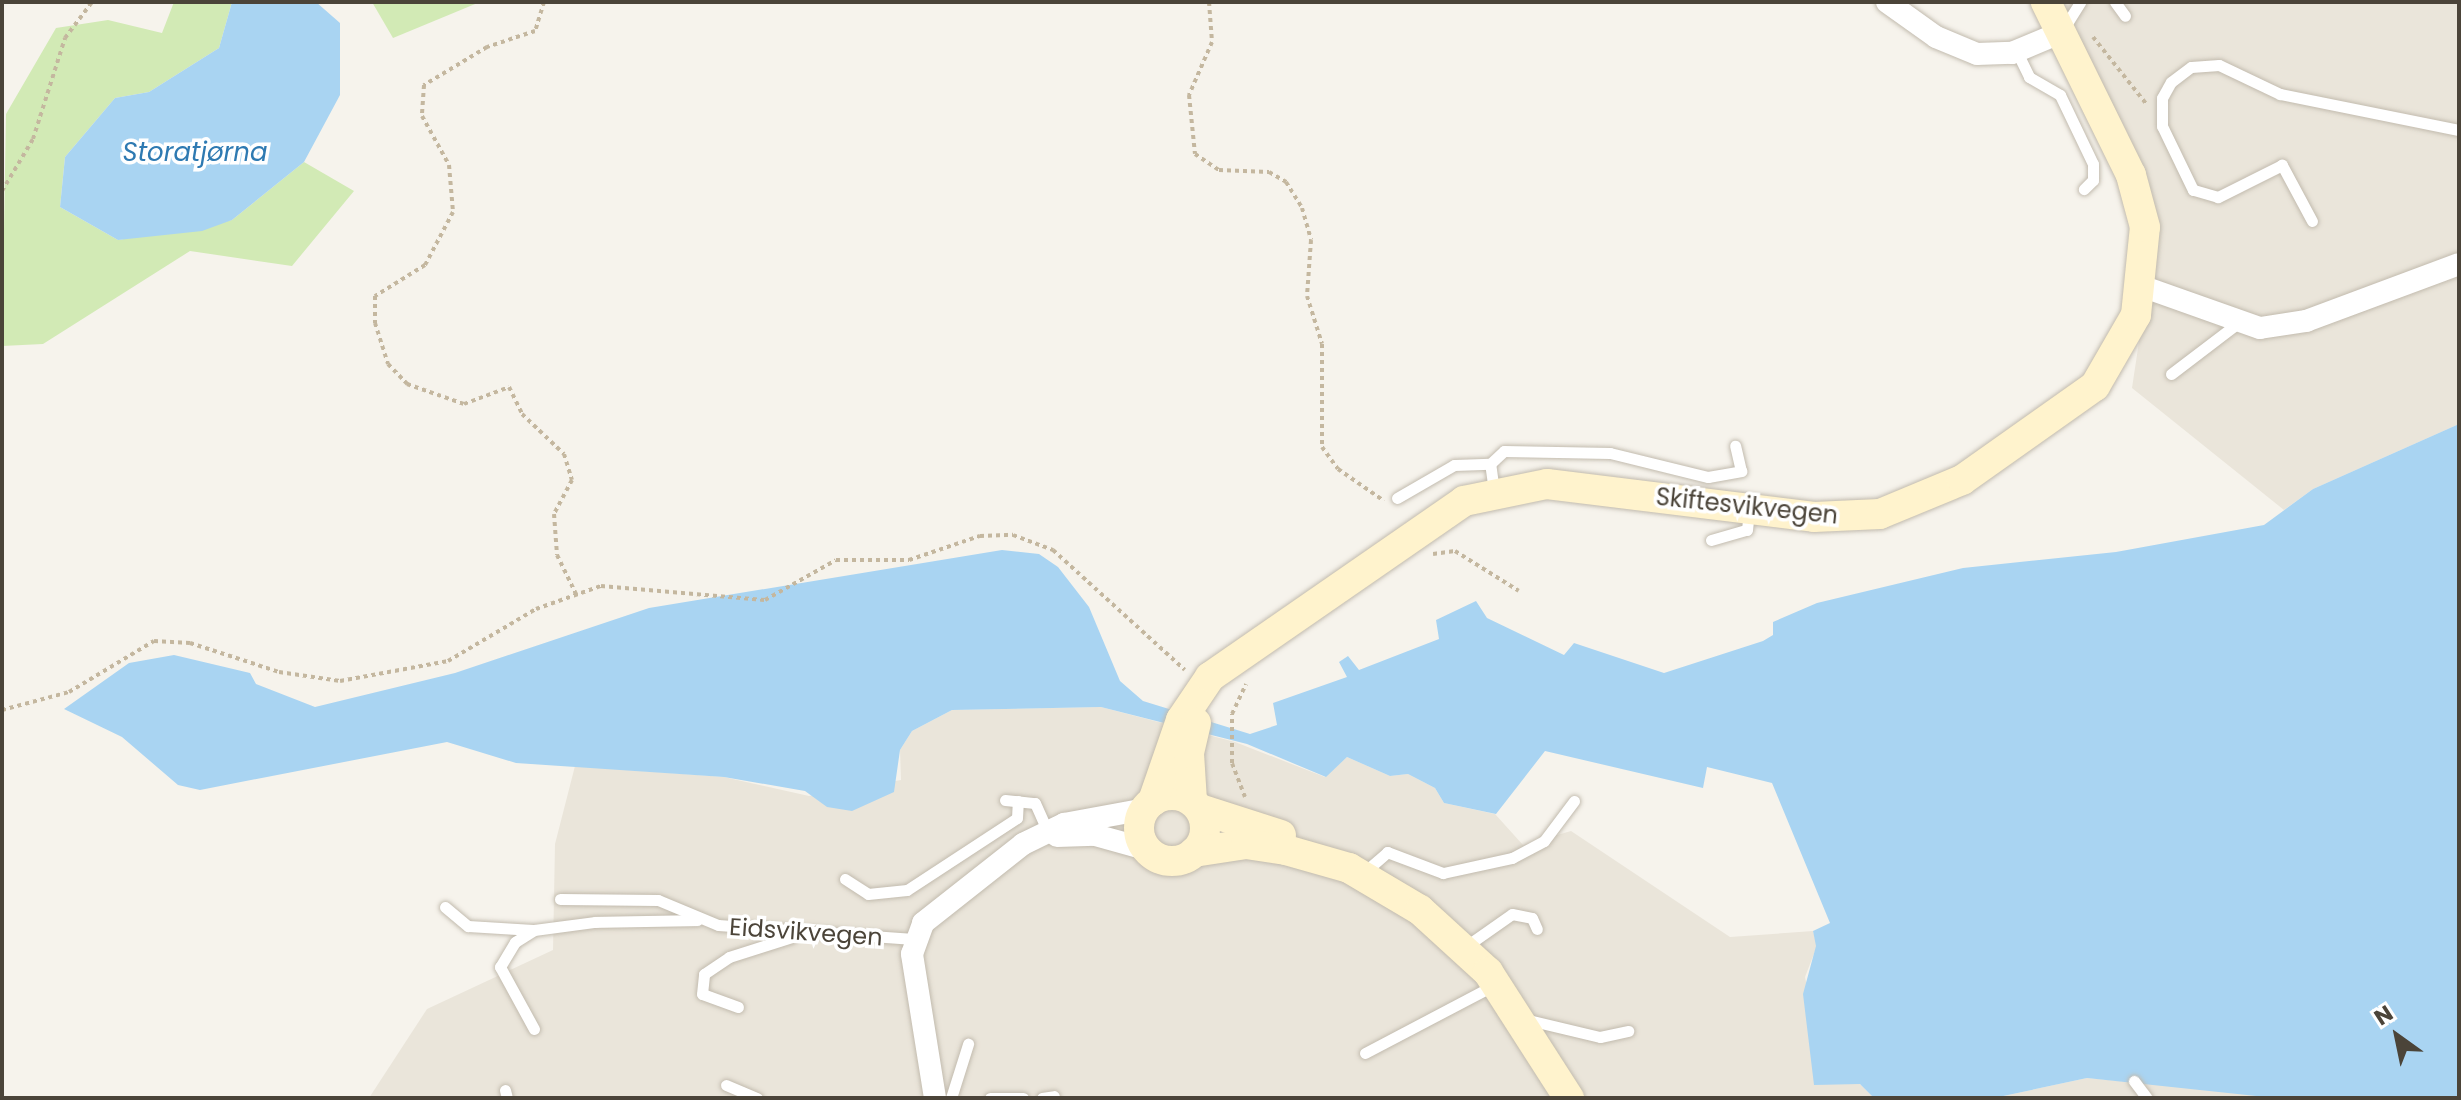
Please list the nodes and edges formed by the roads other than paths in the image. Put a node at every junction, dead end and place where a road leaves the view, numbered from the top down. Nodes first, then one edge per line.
1 (1887, 2) edge
2 (2046, 2) edge
3 (2080, 2) edge
4 (2115, 2) edge
5 (1913, 12) edge
6 (2125, 16) dead end
7 (2062, 32) junction
8 (2017, 52) junction
9 (2459, 130) edge
10 (2084, 189) dead end
11 (2312, 221) dead end
12 (2459, 264) edge
13 (2144, 287) junction
14 (2238, 323) junction
15 (2171, 374) dead end
16 (1735, 446) dead end
17 (1492, 478) junction
18 (1397, 498) road end
19 (1750, 509) junction
20 (1711, 540) dead end
21 (1174, 797) junction
22 (1574, 801) dead end
23 (1048, 833) junction
24 (1146, 849) junction
25 (1194, 852) junction
26 (1355, 872) junction
27 (845, 879) dead end
28 (560, 899) dead end
29 (445, 907) dead end
30 (698, 920) junction
31 (1537, 929) dead end
32 (534, 930) junction
33 (796, 936) junction
34 (914, 939) junction
35 (1465, 947) junction
36 (1483, 991) dead end
37 (738, 1007) dead end
38 (1519, 1018) junction
39 (534, 1029) dead end
40 (1628, 1031) dead end
41 (968, 1044) dead end
42 (1365, 1053) dead end
43 (2134, 1081) dead end
44 (726, 1085) dead end
45 (757, 1098) edge
46 (935, 1098) edge
47 (951, 1098) edge
48 (990, 1098) edge
49 (1023, 1098) edge
50 (1569, 1098) edge
51 (2147, 1098) edge

1 - 5 street
2 - 7 main road, Skiftesvikvegen
3 - 7 lane
4 - 6 lane
5 - 8 street
7 - 8 street
7 - 13 main road, Skiftesvikvegen
8 - 10 lane
9 - 11 lane
12 - 14 street
13 - 14 street
13 - 19 main road, Skiftesvikvegen
14 - 15 lane
16 - 17 lane
17 - 18 lane
17 - 19 main road, Skiftesvikvegen
17 - 21 main road, Skiftesvikvegen
19 - 20 lane
21 - 23 street
21 - 24 main road
21 - 25 main road
21 - 26 main road
22 - 26 lane
23 - 24 street
23 - 27 lane
23 - 34 street
24 - 25 main road
25 - 26 main road
26 - 35 main road
28 - 30 lane, Eidsvikvegen
29 - 32 lane, Eidsvikvegen
30 - 32 lane, Eidsvikvegen
30 - 33 lane, Eidsvikvegen
31 - 35 lane
32 - 39 lane
33 - 34 lane, Eidsvikvegen
33 - 37 lane
34 - 46 street
35 - 38 main road
36 - 42 lane
38 - 40 lane
38 - 50 main road
41 - 47 lane
43 - 51 lane
44 - 45 lane
48 - 49 lane

